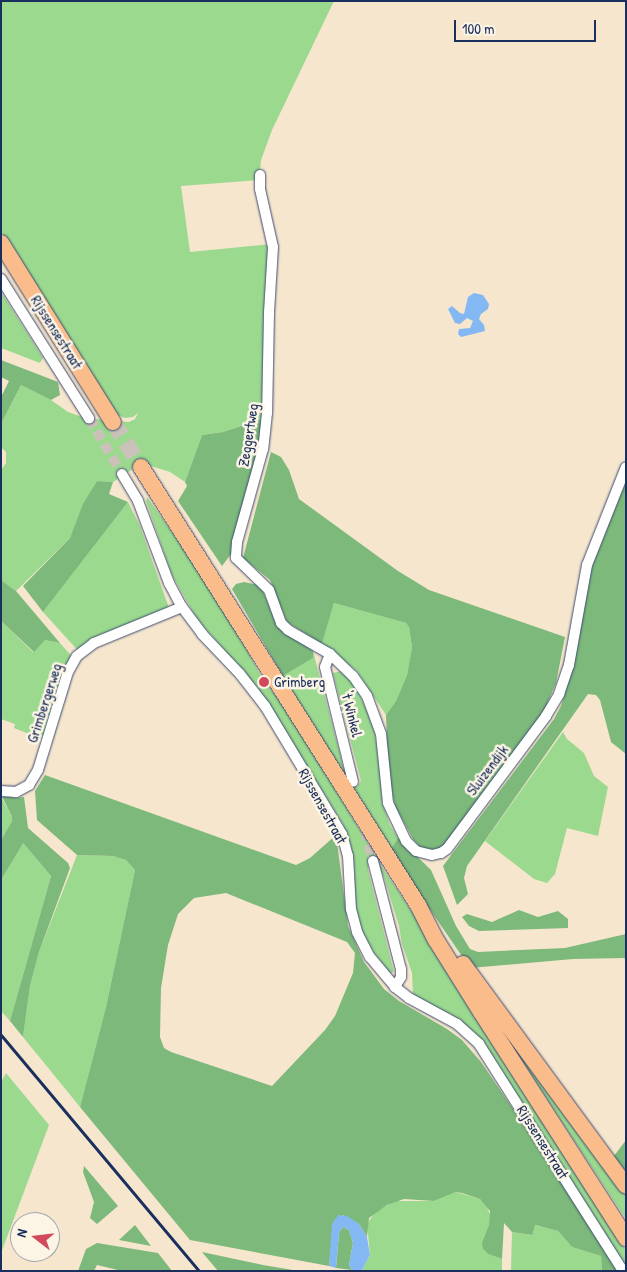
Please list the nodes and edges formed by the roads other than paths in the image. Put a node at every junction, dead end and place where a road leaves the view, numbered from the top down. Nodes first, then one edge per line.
1 (260, 175) dead end
2 (1, 243) edge
3 (1, 279) edge
4 (89, 418) tunnel mouth
5 (114, 422) tunnel mouth
6 (141, 467) tunnel mouth
7 (626, 467) edge
8 (122, 474) tunnel mouth
9 (182, 607) junction
10 (330, 654) junction
11 (352, 782) dead end
12 (1, 791) edge
13 (373, 861) tunnel mouth
14 (418, 905) junction
15 (395, 987) junction
16 (626, 1186) edge
17 (626, 1238) edge
18 (623, 1271) edge

1 - 10 street, Zeggertweg
2 - 5 main road, Rijssensestraat
3 - 4 street, Rijssensestraat
6 - 14 main road, Rijssensestraat
7 - 10 street, Sluizendijk
8 - 9 street, Rijssensestraat
9 - 12 street, Grimbergerweg
9 - 15 street, Rijssensestraat
10 - 11 street, 't Winkel
13 - 15 street
14 - 16 main road, Rijssensestraat
14 - 17 main road, Rijssensestraat
15 - 18 street, Rijssensestraat

